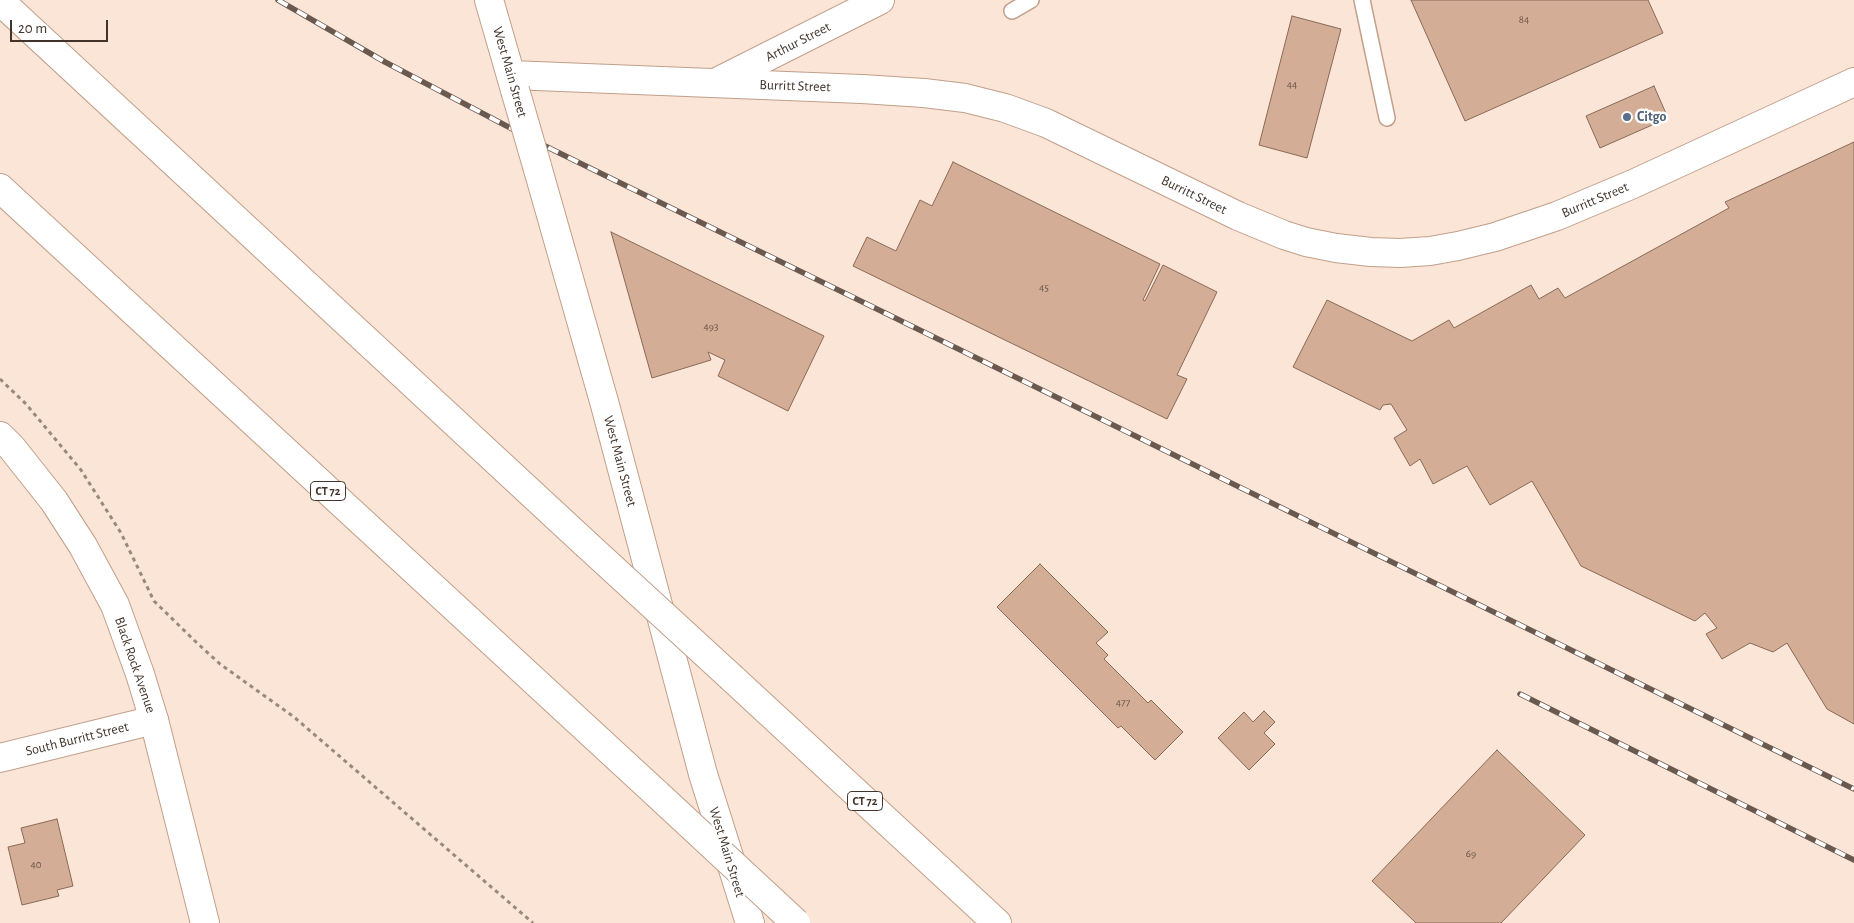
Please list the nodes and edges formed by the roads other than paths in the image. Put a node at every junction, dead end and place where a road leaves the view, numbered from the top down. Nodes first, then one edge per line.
1 (489, 0) edge
2 (880, 0) edge
3 (1031, 0) edge
4 (1362, 0) edge
5 (0, 1) edge
6 (1012, 11) dead end
7 (1854, 82) edge
8 (513, 83) junction
9 (715, 83) junction
10 (1387, 118) dead end
11 (0, 188) edge
12 (0, 436) edge
13 (154, 720) junction
14 (0, 758) edge
15 (205, 923) edge
16 (750, 923) edge
17 (796, 923) edge
18 (997, 923) edge

1 - 8 main road, West Main Street
2 - 9 main road, Arthur Street
3 - 6 lane
4 - 10 lane
5 - 18 main road, CT 72, bridge
7 - 9 main road, Burritt Street
8 - 9 main road, Burritt Street
8 - 16 main road, West Main Street, bridge
11 - 17 main road, CT 72, bridge
12 - 13 main road, Black Rock Avenue
13 - 14 main road, South Burritt Street
13 - 15 main road, Black Rock Avenue

